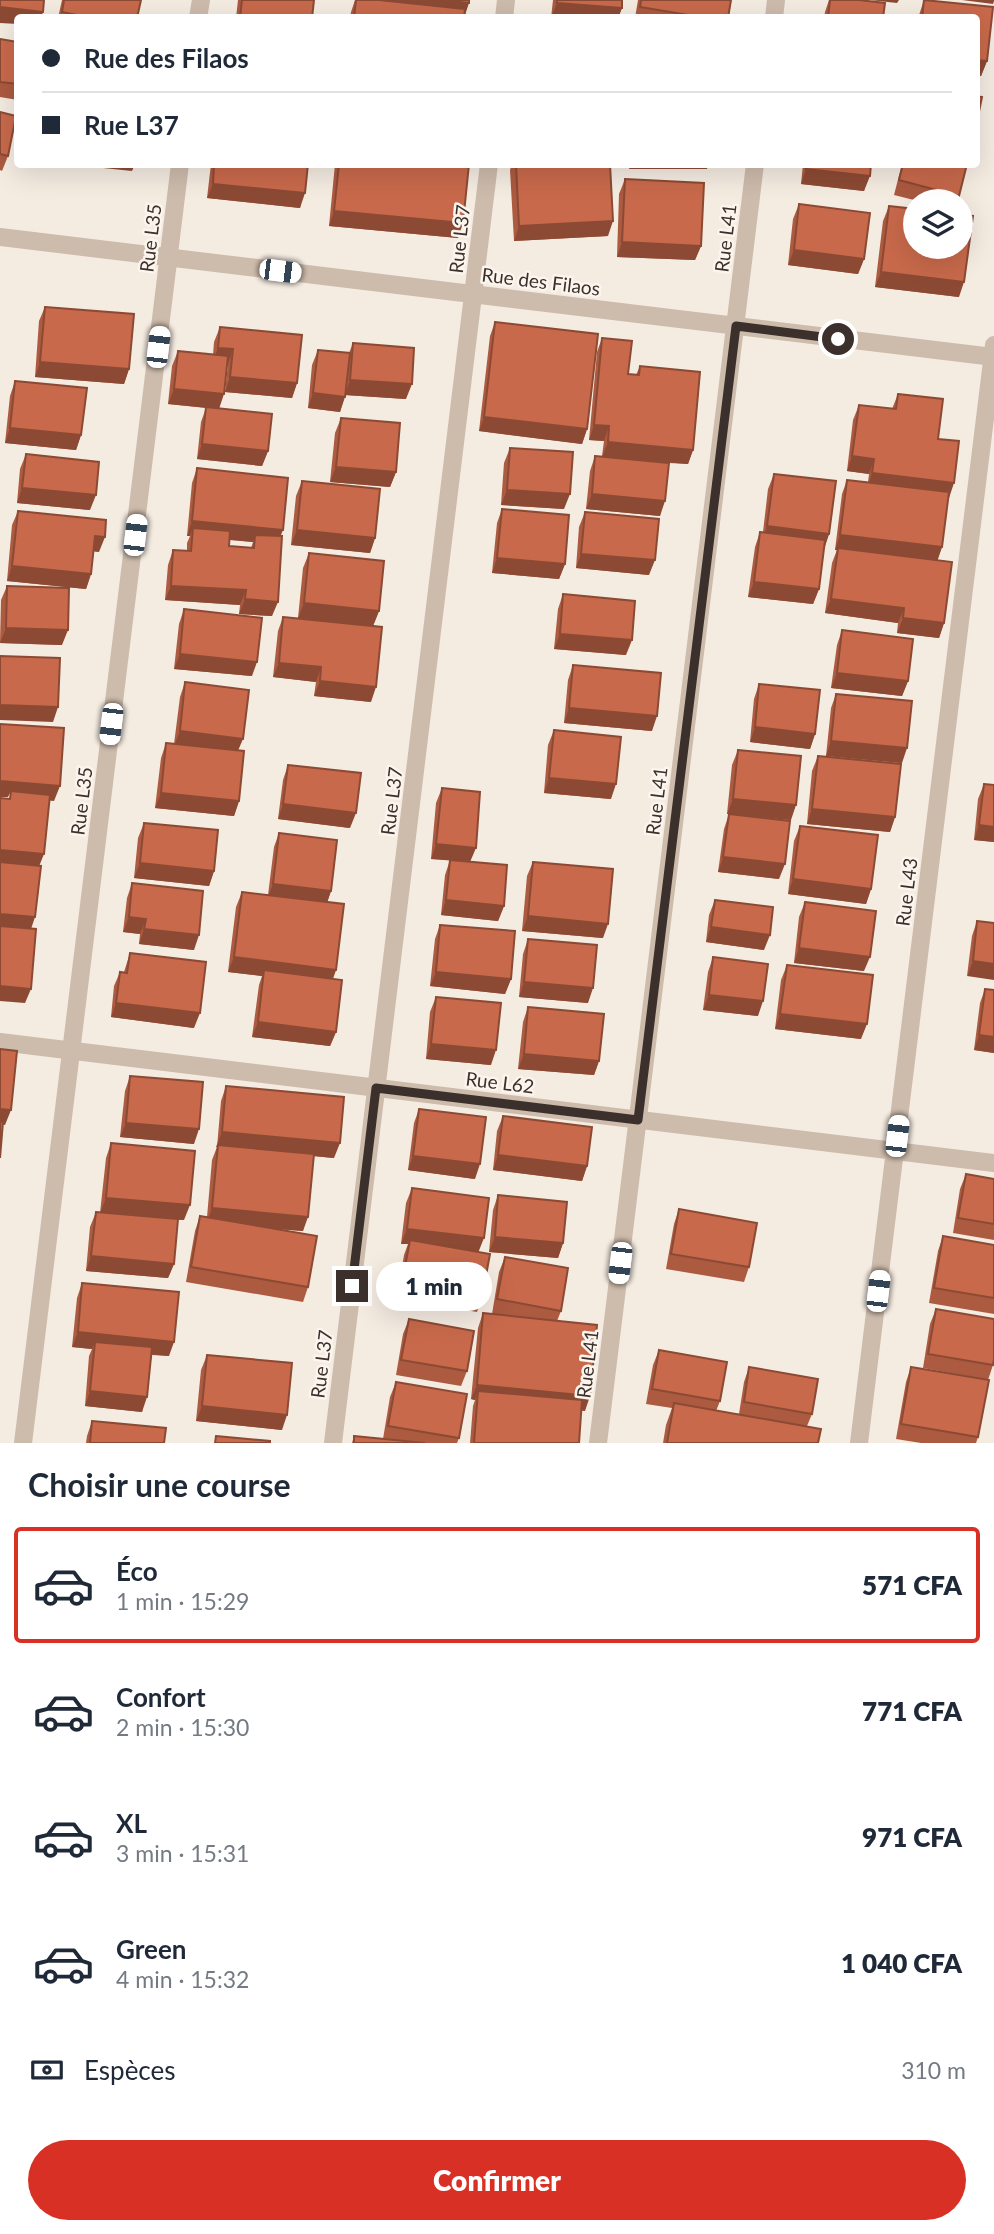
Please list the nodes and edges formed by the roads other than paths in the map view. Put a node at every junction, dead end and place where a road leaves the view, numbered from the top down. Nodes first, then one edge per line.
1 (180, 168) edge
2 (489, 168) edge
3 (755, 168) edge
4 (0, 237) edge
5 (169, 258) junction
6 (474, 294) junction
7 (736, 326) junction
8 (993, 353) edge
9 (0, 1042) edge
10 (71, 1051) junction
11 (376, 1088) junction
12 (638, 1120) junction
13 (895, 1151) junction
14 (994, 1163) edge
15 (23, 1443) edge
16 (333, 1443) edge
17 (598, 1443) edge
18 (859, 1443) edge

1 - 5 street, Rue L35
2 - 6 street, Rue L37
3 - 7 street, Rue L41
4 - 5 street, Rue des Filaos
5 - 6 street, Rue des Filaos
5 - 10 street, Rue L35
6 - 7 street, Rue des Filaos
6 - 11 street, Rue L37
7 - 8 street, Rue des Filaos
7 - 12 street, Rue L41
8 - 13 street, Rue L43
9 - 10 street, Rue L62
10 - 11 street, Rue L62
10 - 15 street, Rue L35
11 - 12 street, Rue L62
11 - 16 street, Rue L37
12 - 13 street, Rue L62
12 - 17 street, Rue L41
13 - 14 street, Rue L62
13 - 18 street, Rue L43

